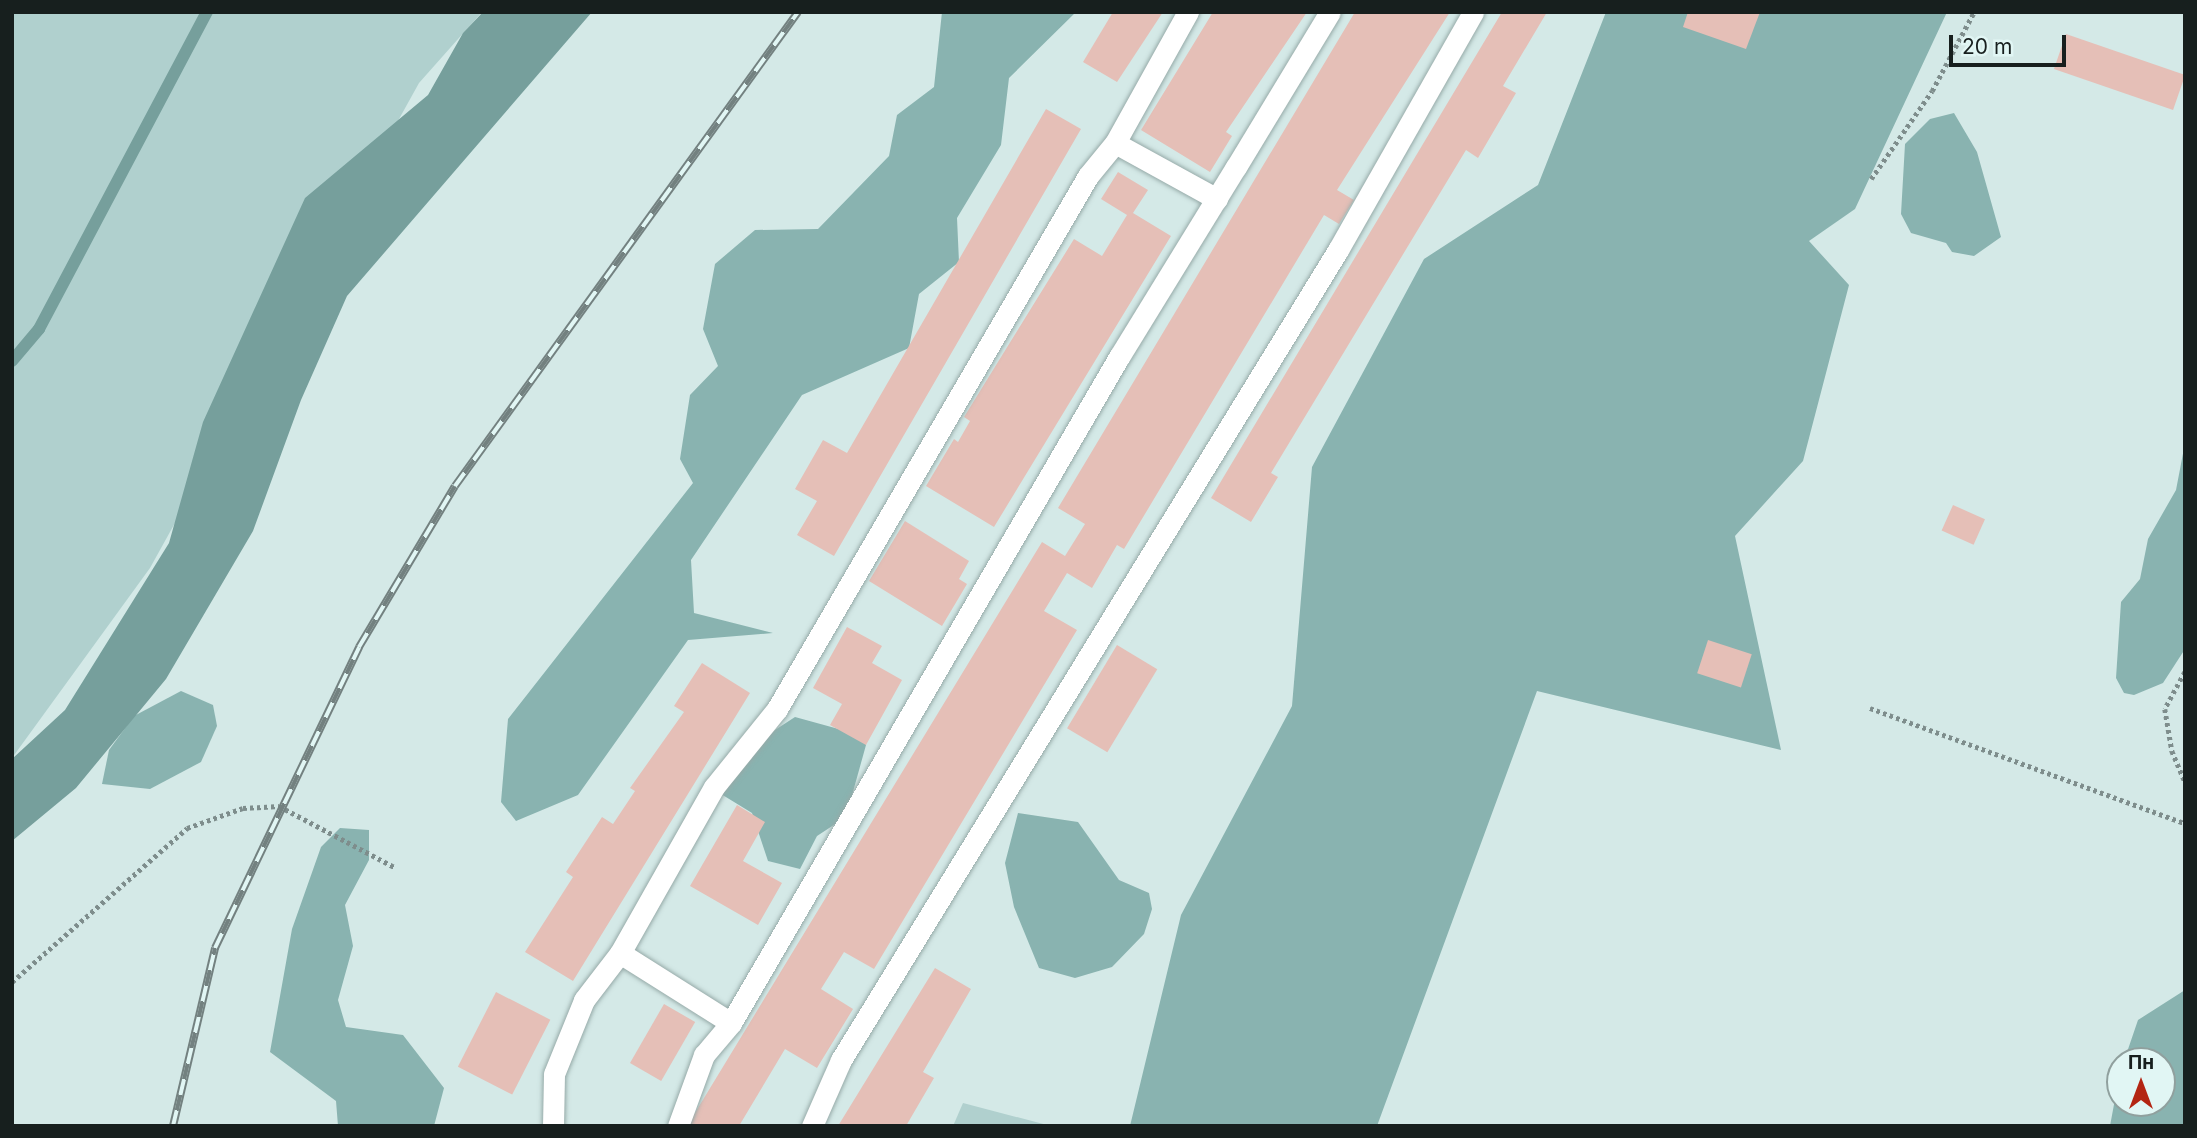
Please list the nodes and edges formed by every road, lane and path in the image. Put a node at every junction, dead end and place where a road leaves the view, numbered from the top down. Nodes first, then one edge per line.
1 (1188, 12) edge
2 (1330, 12) edge
3 (1473, 12) edge
4 (1974, 12) edge
5 (1115, 143) junction
6 (1871, 179) dead end
7 (1217, 199) junction
8 (2185, 672) edge
9 (1870, 708) dead end
10 (2185, 781) edge
11 (2185, 823) edge
12 (394, 867) dead end
13 (620, 953) junction
14 (12, 982) edge
15 (730, 1023) junction
16 (553, 1126) edge
17 (678, 1126) edge
18 (812, 1126) edge

1 - 5 lane
2 - 7 lane
3 - 18 lane
4 - 6 path
5 - 7 lane
5 - 13 lane
7 - 15 lane
8 - 10 path
9 - 11 path
12 - 14 path
13 - 15 lane
13 - 16 lane
15 - 17 lane

